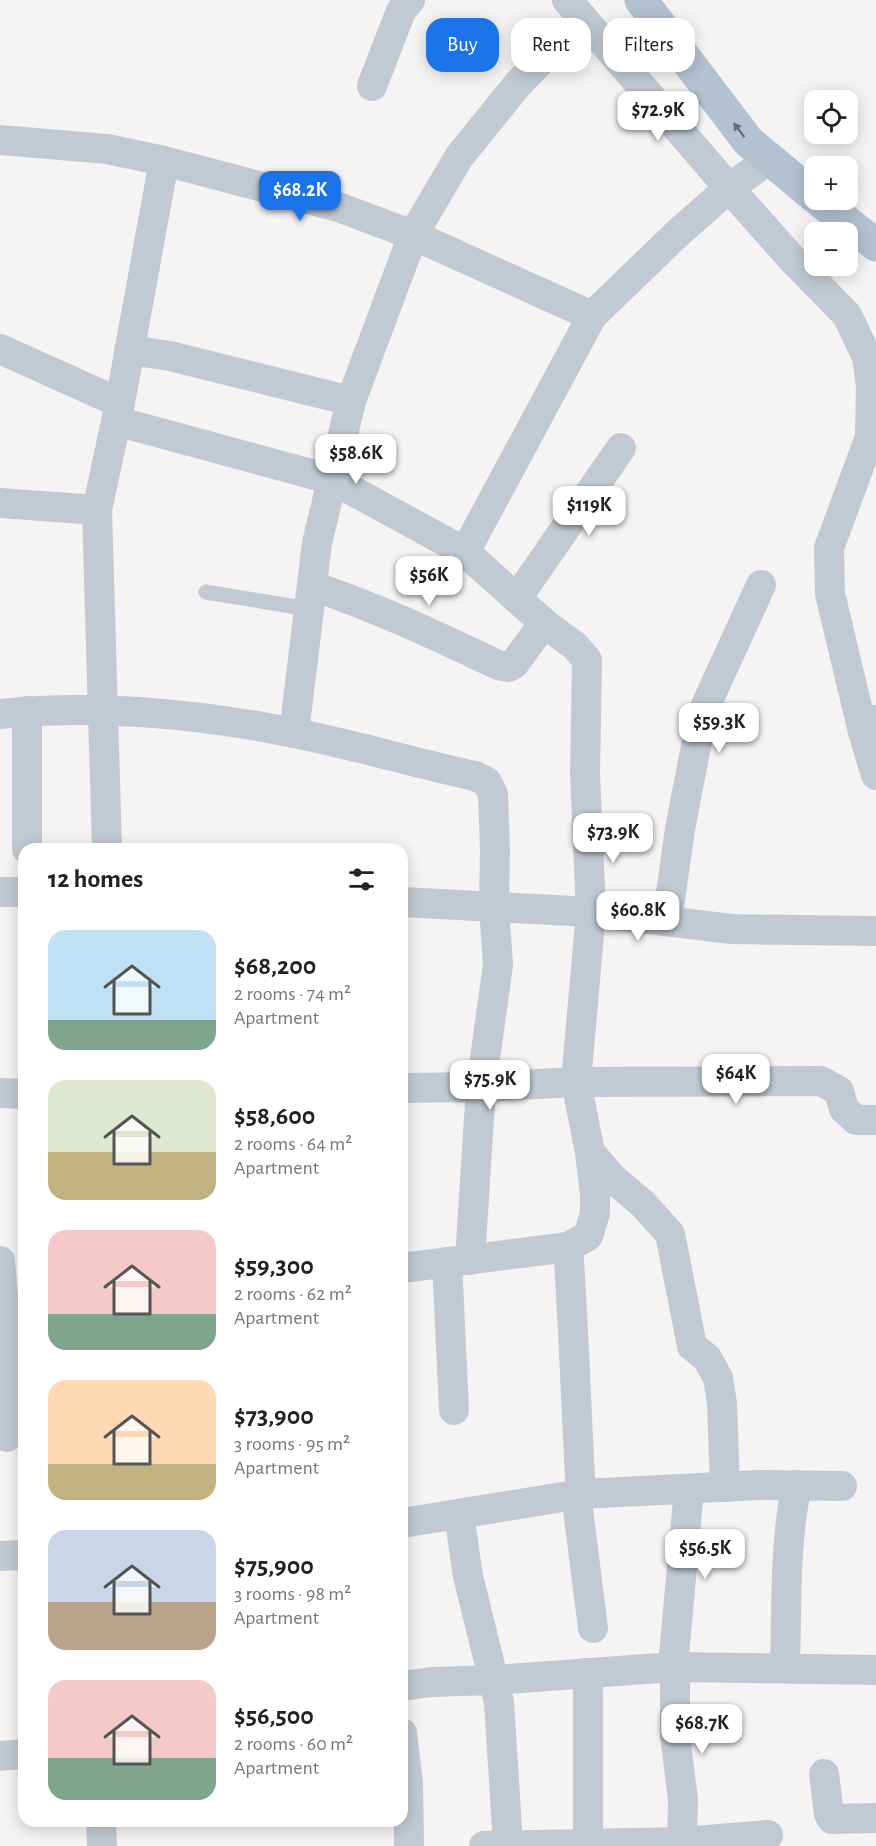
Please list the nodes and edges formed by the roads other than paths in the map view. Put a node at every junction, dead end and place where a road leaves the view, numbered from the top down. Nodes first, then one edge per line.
1 (410, 0) edge
2 (641, 0) edge
3 (575, 9) edge
4 (372, 86) dead end
5 (0, 140) edge
6 (770, 159) junction
7 (164, 161) junction
8 (729, 188) junction
9 (804, 188) edge
10 (832, 210) edge
11 (413, 235) junction
12 (876, 245) edge
13 (592, 316) junction
14 (0, 349) edge
15 (129, 350) junction
16 (871, 360) edge
17 (351, 401) junction
18 (118, 412) junction
19 (621, 448) dead end
20 (333, 480) junction
21 (0, 503) edge
22 (97, 510) junction
23 (465, 552) junction
24 (761, 585) dead end
25 (206, 592) dead end
26 (311, 598) junction
27 (517, 598) junction
28 (544, 623) junction
29 (102, 711) junction
30 (14, 712) edge
31 (869, 726) edge
32 (294, 733) junction
33 (876, 775) edge
34 (26, 843) edge
35 (107, 843) edge
36 (0, 892) edge
37 (18, 892) edge
38 (408, 902) edge
39 (494, 907) junction
40 (591, 912) junction
41 (667, 921) junction
42 (876, 932) edge
43 (576, 1082) junction
44 (481, 1087) junction
45 (408, 1088) edge
46 (0, 1093) edge
47 (18, 1094) edge
48 (876, 1120) edge
49 (590, 1152) junction
50 (568, 1247) junction
51 (459, 1261) junction
52 (0, 1262) edge
53 (408, 1267) edge
54 (9, 1313) edge
55 (454, 1410) dead end
56 (7, 1437) dead end
57 (797, 1485) junction
58 (842, 1486) dead end
59 (725, 1487) junction
60 (689, 1489) junction
61 (578, 1494) junction
62 (459, 1514) junction
63 (408, 1522) edge
64 (0, 1556) edge
65 (18, 1556) edge
66 (593, 1628) dead end
67 (673, 1667) junction
68 (785, 1668) junction
69 (876, 1670) edge
70 (586, 1673) junction
71 (493, 1680) junction
72 (408, 1685) edge
73 (18, 1754) edge
74 (0, 1756) edge
75 (824, 1773) dead end
76 (408, 1783) edge
77 (876, 1818) edge
78 (101, 1827) edge
79 (768, 1835) dead end
80 (588, 1843) junction
81 (683, 1844) edge
82 (508, 1845) edge
83 (102, 1846) edge
84 (409, 1846) edge
85 (484, 1846) edge

1 - 4 street
6 -> 2 main road
3 - 8 street
3 - 11 street
5 - 7 street
6 - 8 street
6 - 9 main road
7 - 11 street
7 - 15 street
8 - 13 street
8 - 16 street
10 - 12 main road
11 - 13 street
11 - 17 street
13 - 23 street
14 - 18 street
15 - 17 street
15 - 18 street
16 - 31 street
17 - 20 street
18 - 20 street
18 - 22 street
19 - 27 street
20 - 23 street
20 - 26 street
21 - 22 street
22 - 29 street
23 - 27 street
24 - 41 street
25 - 26 lane
26 - 28 street
26 - 32 street
27 - 28 street
28 - 40 street
29 - 30 street
29 - 32 street
29 - 35 street
30 - 34 street
31 - 33 street
32 - 39 street
36 - 37 street
38 - 39 street
39 - 40 street
39 - 44 street
40 - 41 street
40 - 43 street
41 - 42 street
43 - 44 street
43 - 48 street
43 - 49 street
44 - 45 street
44 - 51 street
46 - 47 street
49 - 50 street
49 - 59 street
50 - 51 street
50 - 61 street
51 - 53 street
51 - 55 street
52 - 54 street
54 - 56 street
57 - 58 street
57 - 59 street
57 - 68 street
59 - 60 street
60 - 61 street
60 - 67 street
61 - 62 street
61 - 66 street
62 - 63 street
62 - 71 street
64 - 65 street
67 - 68 street
67 - 70 street
67 - 81 street
68 - 69 street
70 - 71 street
70 - 80 street
71 - 72 street
71 - 82 street
73 - 74 street
75 - 77 street
76 - 84 street
78 - 83 street
79 - 81 street
80 - 81 street
80 - 82 street
82 - 85 street

